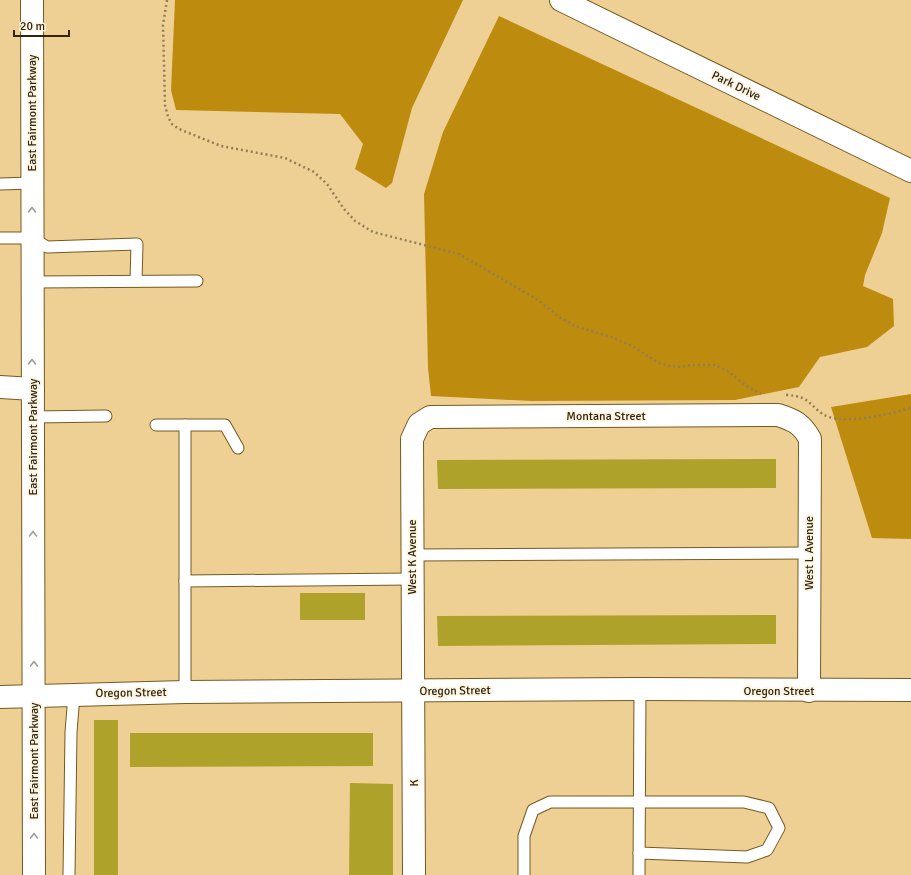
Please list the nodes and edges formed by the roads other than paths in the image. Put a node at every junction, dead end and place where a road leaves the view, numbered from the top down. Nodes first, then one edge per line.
1 (32, 0) edge
2 (574, 3) edge
3 (911, 171) edge
4 (32, 183) junction
5 (0, 184) edge
6 (0, 238) edge
7 (32, 238) junction
8 (32, 282) junction
9 (136, 282) junction
10 (197, 282) dead end
11 (0, 387) edge
12 (32, 389) junction
13 (106, 416) dead end
14 (33, 417) junction
15 (795, 420) joint
16 (419, 424) joint
17 (156, 425) dead end
18 (185, 425) junction
19 (238, 448) dead end
20 (809, 553) junction
21 (412, 555) junction
22 (412, 579) junction
23 (186, 581) junction
24 (640, 689) junction
25 (911, 690) edge
26 (809, 691) junction
27 (185, 692) junction
28 (414, 692) junction
29 (34, 695) junction
30 (74, 695) junction
31 (0, 697) edge
32 (639, 801) junction
33 (639, 853) junction
34 (34, 875) edge
35 (69, 875) edge
36 (414, 875) edge
37 (524, 875) edge
38 (639, 875) edge

1 - 4 street, East Fairmont Parkway
2 - 3 street, Park Drive
4 - 5 lane
7 -> 4 street, East Fairmont Parkway
6 - 7 lane
7 - 8 street, East Fairmont Parkway
7 - 9 lane
8 - 9 lane
12 -> 8 street, East Fairmont Parkway
9 - 10 lane
11 - 12 street
12 - 14 street, East Fairmont Parkway
13 - 14 lane
29 -> 14 street, East Fairmont Parkway
15 - 16 street, Montana Street
15 - 20 street, West L Avenue
16 - 21 street, West K Avenue
17 - 18 lane
18 - 19 lane
18 - 23 lane
20 - 21 lane
20 - 26 street, West L Avenue
21 - 22 street, West K Avenue
22 - 23 lane
22 - 28 street, West K Avenue
23 - 27 lane
24 - 26 street, Oregon Street
24 - 28 street, Oregon Street
24 - 32 lane
25 - 26 street, Oregon Street
27 - 28 street, Oregon Street
27 - 30 street, Oregon Street
28 - 36 street, K
29 - 30 street, Oregon Street
29 - 31 street, Oregon Street
34 -> 29 street, East Fairmont Parkway
30 - 35 lane
32 - 33 lane
32 - 33 lane
32 - 37 lane
33 - 38 lane

